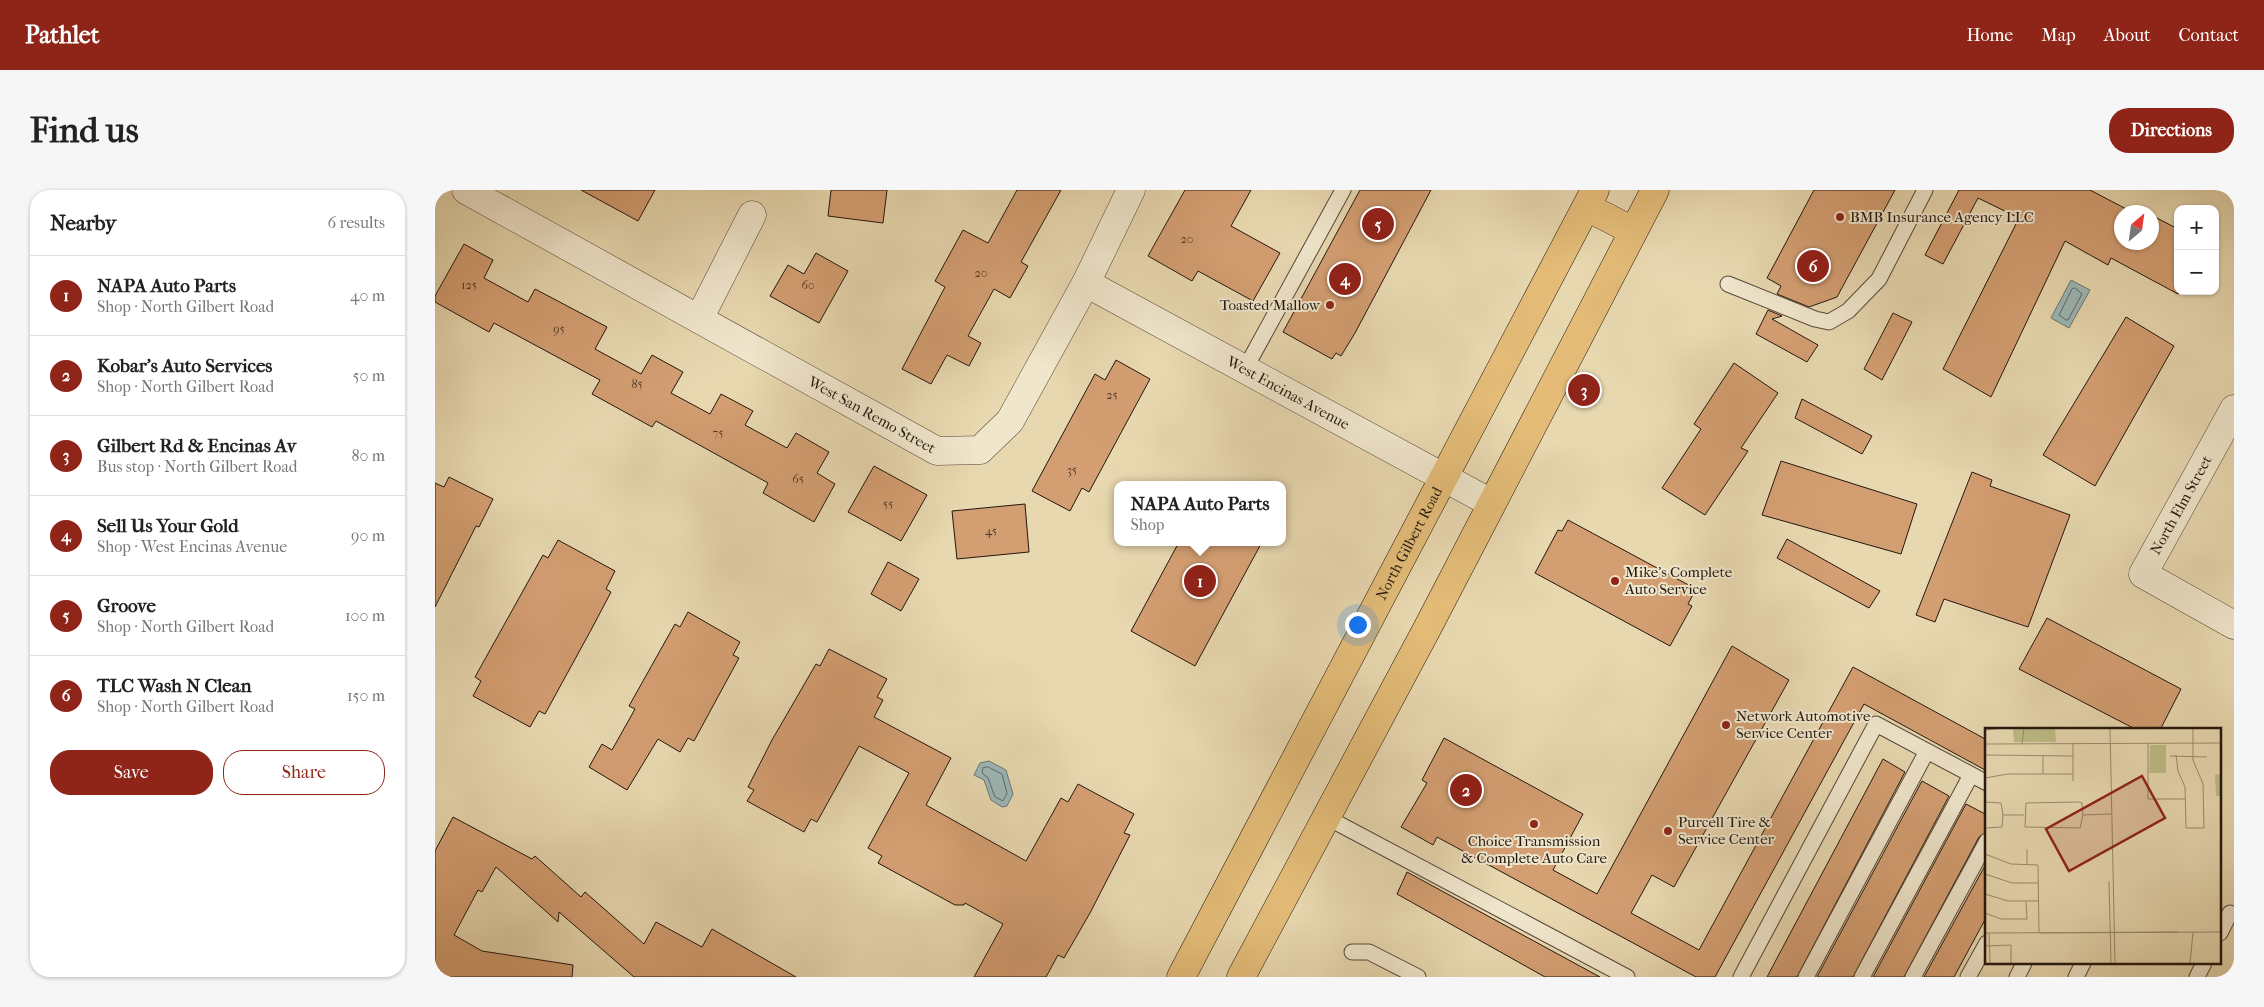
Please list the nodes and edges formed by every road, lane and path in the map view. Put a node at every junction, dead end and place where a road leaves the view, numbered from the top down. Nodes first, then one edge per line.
1 (466, 190) edge
2 (1131, 190) edge
3 (1343, 190) edge
4 (1655, 190) edge
5 (1925, 190) edge
6 (1591, 198) edge
7 (752, 215) dead end
8 (1633, 231) junction
9 (1086, 283) junction
10 (1728, 284) dead end
11 (699, 319) junction
12 (1245, 369) junction
13 (2234, 409) edge
14 (1444, 478) junction
15 (1491, 503) junction
16 (2234, 624) edge
17 (1927, 751) junction
18 (1971, 775) junction
19 (1985, 782) edge
20 (1327, 817) junction
21 (1985, 845) edge
22 (2228, 912) edge
23 (2221, 930) edge
24 (1985, 947) edge
25 (1352, 952) dead end
26 (2024, 964) edge
27 (2082, 964) edge
28 (2204, 964) edge
29 (1181, 977) edge
30 (1241, 977) edge
31 (1418, 977) edge
32 (1627, 977) edge
33 (1741, 977) edge
34 (1806, 977) edge
35 (1862, 977) edge
36 (1913, 977) edge
37 (1968, 977) edge
38 (2017, 977) edge
39 (2075, 977) edge
40 (2197, 977) edge

1 - 11 street, West San Remo Street
2 - 9 street, West San Remo Street
3 - 12 lane
4 - 8 main road
5 - 10 lane
6 - 8 main road
6 - 14 main road, North Gilbert Road
7 - 11 street
8 - 15 main road
9 - 11 street, West San Remo Street
9 - 12 street, West Encinas Avenue
12 - 14 street, West Encinas Avenue
13 - 16 street, North Elm Street
14 - 15 street, West Encinas Avenue
14 - 29 main road, North Gilbert Road
15 - 20 main road
17 - 18 lane
17 - 33 lane
17 - 34 lane
18 - 19 lane
18 - 35 lane
20 - 30 main road
20 - 32 lane
21 - 36 lane
22 - 23 lane
24 - 37 lane
25 - 31 lane
26 - 38 lane
27 - 39 lane
28 - 40 lane

